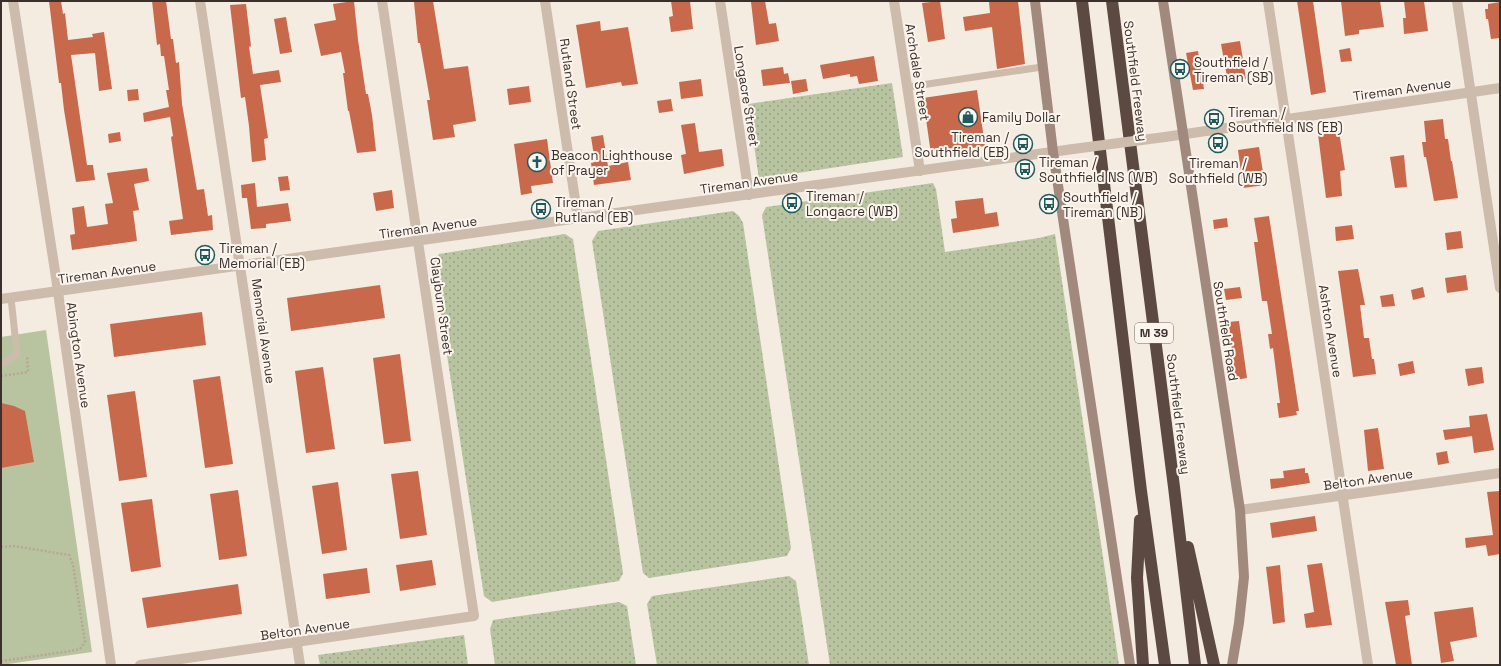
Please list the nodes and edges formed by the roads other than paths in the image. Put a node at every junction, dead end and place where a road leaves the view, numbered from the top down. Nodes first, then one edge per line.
1 (13, 1) edge
2 (200, 1) edge
3 (382, 1) edge
4 (545, 1) edge
5 (720, 1) edge
6 (894, 1) edge
7 (1035, 1) edge
8 (1082, 1) edge
9 (1112, 1) edge
10 (1163, 1) edge
11 (1268, 1) edge
12 (1457, 1) edge
13 (1042, 67) junction
14 (908, 87) junction
15 (1500, 88) edge
16 (1471, 93) junction
17 (1286, 119) junction
18 (1183, 134) junction
19 (1053, 152) junction
20 (920, 171) junction
21 (749, 195) junction
22 (578, 219) junction
23 (419, 241) junction
24 (241, 267) junction
25 (1500, 288) edge
26 (57, 291) junction
27 (6, 299) edge
28 (1, 363) edge
29 (1500, 473) edge
30 (1174, 487) junction
31 (1141, 491) junction
32 (1343, 496) junction
33 (1240, 510) junction
34 (474, 616) joint
35 (297, 643) junction
36 (111, 665) edge
37 (140, 665) edge
38 (300, 665) edge
39 (1130, 665) edge
40 (1143, 665) edge
41 (1165, 665) edge
42 (1195, 665) edge
43 (1214, 665) edge
44 (1232, 665) edge
45 (1368, 665) edge

1 - 26 street, Abington Avenue
2 - 24 street, Memorial Avenue
3 - 23 street, Clayburn Street
4 - 22 street, Rutland Street
5 - 21 street, Longacre Street
6 - 14 street, Archdale Street
7 - 13 main road
8 - 31 highway, M 39
9 - 30 highway, Southfield Freeway / M 39
10 - 18 main road, Southfield Road
11 - 17 street, Ashton Avenue
12 - 16 street
13 - 14 lane
13 - 19 main road
14 - 20 street, Archdale Street
15 - 16 street, Tireman Avenue
16 - 17 street, Tireman Avenue
16 - 25 street
17 - 18 street, Tireman Avenue
17 - 32 street, Ashton Avenue
18 - 19 street, Tireman Avenue, bridge
18 - 33 main road, Southfield Road
19 - 20 street, Tireman Avenue
19 - 39 main road
20 - 21 street, Tireman Avenue
21 - 22 street, Tireman Avenue
22 - 23 street, Tireman Avenue
23 - 24 street, Tireman Avenue
23 - 34 street, Clayburn Street
24 - 26 street, Tireman Avenue
24 - 35 street, Memorial Avenue
26 - 27 street, Tireman Avenue
26 - 36 street, Abington Avenue
27 - 28 lane
29 - 32 street, Belton Avenue
30 - 42 highway, Southfield Freeway / M 39
30 - 43 highway
31 - 40 highway
31 - 41 highway, M 39
32 - 33 street, Belton Avenue
32 - 45 street, Ashton Avenue
33 - 44 main road, Southfield Road
34 - 35 street, Belton Avenue
35 - 37 street, Belton Avenue
35 - 38 street, Memorial Avenue

